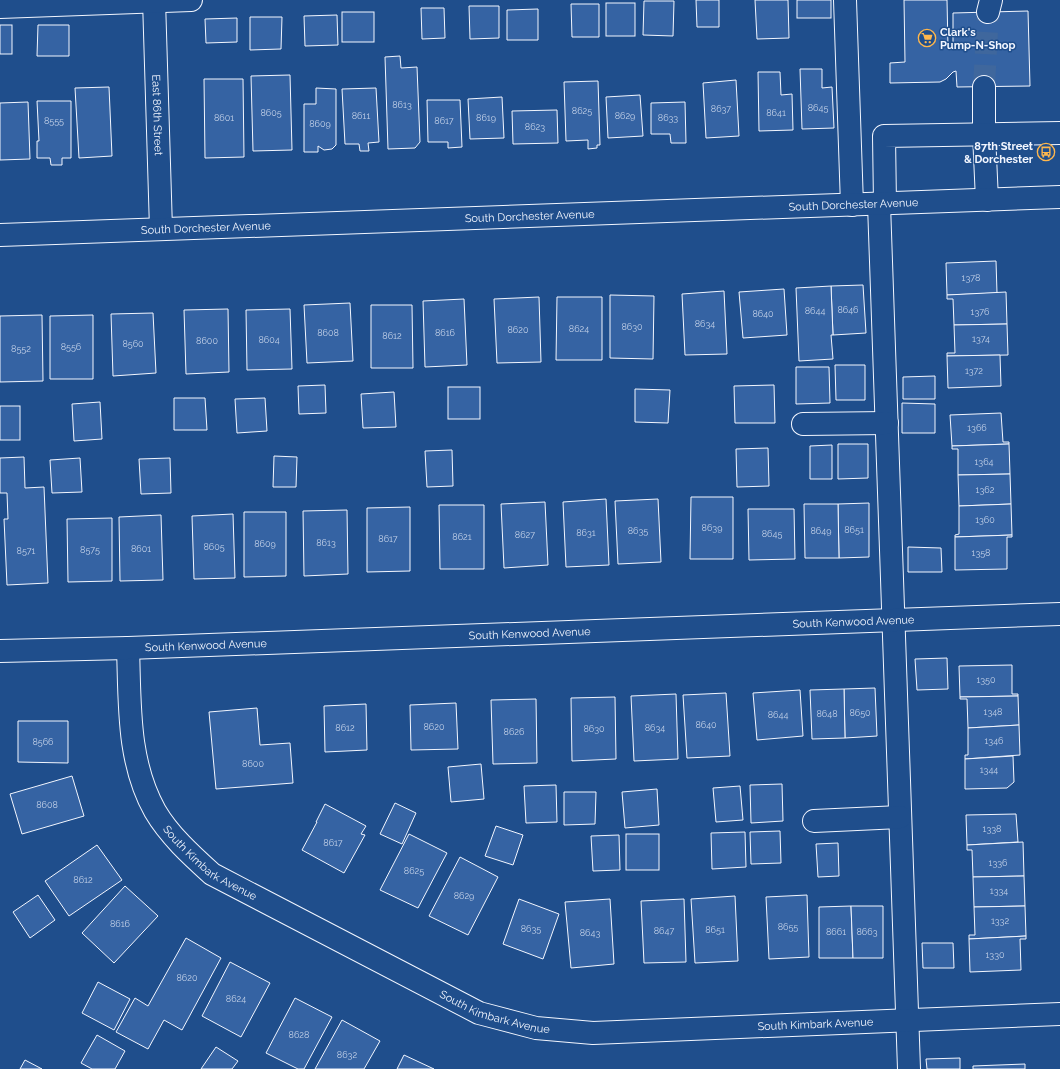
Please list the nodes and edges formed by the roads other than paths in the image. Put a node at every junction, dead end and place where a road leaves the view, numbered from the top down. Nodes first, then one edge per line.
1 (191, 0) edge
2 (845, 0) edge
3 (154, 1) edge
4 (0, 7) edge
5 (984, 87) tunnel mouth
6 (1060, 133) edge
7 (984, 134) junction
8 (1060, 197) edge
9 (987, 200) junction
10 (882, 204) junction
11 (852, 205) junction
12 (161, 229) junction
13 (0, 235) edge
14 (887, 423) junction
15 (803, 424) dead end
16 (1060, 614) edge
17 (894, 620) junction
18 (128, 648) junction
19 (0, 651) edge
20 (900, 817) junction
21 (814, 821) dead end
22 (1060, 1014) edge
23 (907, 1020) junction
24 (909, 1069) edge

1 - 3 street
2 - 11 street
3 - 4 street
3 - 12 street, East 86th Street
5 - 7 street
6 - 7 street
7 - 9 street
7 - 10 street
8 - 9 street, South Dorchester Avenue
9 - 10 street, South Dorchester Avenue
10 - 11 street, South Dorchester Avenue
10 - 14 street
11 - 12 street, South Dorchester Avenue
12 - 13 street, South Dorchester Avenue
14 - 15 street
14 - 17 street
16 - 17 street, South Kenwood Avenue
17 - 18 street, South Kenwood Avenue
17 - 20 street
18 - 19 street, South Kenwood Avenue
18 - 23 street, South Kimbark Avenue
20 - 21 street
20 - 23 street
22 - 23 street, South Kimbark Avenue
23 - 24 street

